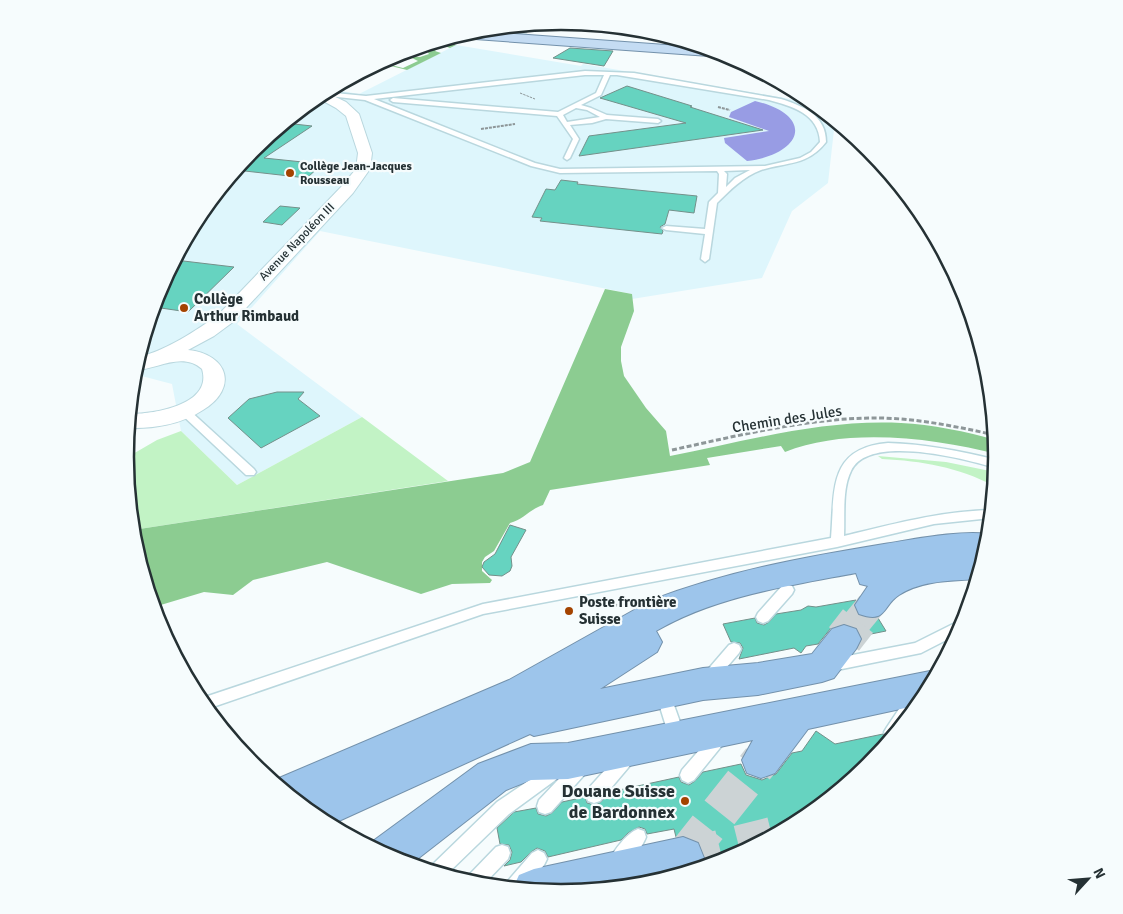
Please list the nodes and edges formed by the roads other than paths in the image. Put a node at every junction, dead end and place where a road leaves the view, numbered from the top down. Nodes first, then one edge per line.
1 (507, 34) edge
2 (489, 36) edge
3 (506, 38) junction
4 (627, 48) junction
5 (698, 53) edge
6 (702, 54) edge
7 (608, 73) junction
8 (634, 75) junction
9 (659, 83) dead end
10 (335, 95) edge
11 (366, 98) junction
12 (329, 99) edge
13 (575, 106) junction
14 (559, 114) junction
15 (606, 117) junction
16 (658, 121) dead end
17 (565, 124) junction
18 (567, 158) dead end
19 (719, 168) junction
20 (760, 168) junction
21 (722, 194) junction
22 (666, 228) dead end
23 (709, 232) junction
24 (705, 259) dead end
25 (226, 318) junction
26 (160, 357) junction
27 (146, 361) edge
28 (211, 367) junction
29 (184, 411) junction
30 (161, 419) junction
31 (136, 421) edge
32 (135, 433) edge
33 (988, 462) edge
34 (250, 472) dead end
35 (985, 514) edge
36 (837, 542) junction
37 (979, 545) edge
38 (974, 567) edge
39 (929, 571) junction
40 (787, 590) junction
41 (871, 605) tunnel mouth
42 (763, 617) dead end
43 (950, 633) edge
44 (844, 639) tunnel mouth
45 (734, 649) dead end
46 (822, 667) junction
47 (702, 684) junction
48 (920, 689) edge
49 (663, 693) junction
50 (211, 701) edge
51 (798, 714) junction
52 (518, 722) junction
53 (726, 730) junction
54 (678, 740) junction
55 (635, 749) junction
56 (579, 759) junction
57 (761, 760) tunnel mouth
58 (688, 775) dead end
59 (294, 790) edge
60 (594, 795) dead end
61 (544, 806) dead end
62 (325, 813) edge
63 (638, 836) dead end
64 (396, 850) edge
65 (502, 853) dead end
66 (683, 858) tunnel mouth
67 (443, 867) edge
68 (536, 874) edge
69 (607, 874) junction
70 (481, 876) edge
71 (523, 882) edge

1 - 3 lane
2 - 3 main road
3 - 4 main road
4 - 5 main road
4 - 6 main road
7 - 8 lane
7 - 11 lane
7 - 13 lane
8 - 9 lane
8 - 20 lane
10 - 11 lane
11 - 14 lane
11 - 19 lane
12 - 25 street, Avenue Napoléon III
13 - 14 lane
13 - 15 lane
14 - 17 lane
15 - 16 lane
15 - 17 lane
17 - 18 lane
19 - 20 lane
19 - 21 lane
20 - 21 lane
21 - 23 lane
22 - 23 lane
23 - 24 lane
25 - 26 street, Avenue Napoléon III
25 - 28 street, Avenue Napoléon III
26 - 27 street
26 - 28 street
28 - 29 street, Avenue Napoléon III
29 - 30 street
29 - 34 lane
30 - 31 street
30 - 32 street
33 - 36 lane
35 - 36 lane
36 - 50 lane
37 - 59 highway
38 - 39 highway
39 - 40 highway
39 - 41 highway
40 - 42 lane
40 - 52 highway
43 - 46 lane
44 - 46 highway
45 - 47 lane
46 - 47 highway
47 - 49 highway
48 - 51 highway
49 - 52 highway
49 - 54 lane
51 - 53 highway
51 - 57 highway
52 - 62 highway
53 - 54 highway
53 - 58 lane
54 - 55 highway
55 - 56 highway
55 - 60 lane
56 - 61 lane
56 - 64 highway
56 - 67 lane
63 - 69 lane
65 - 70 lane
66 - 69 highway
68 - 69 highway
68 - 71 lane

